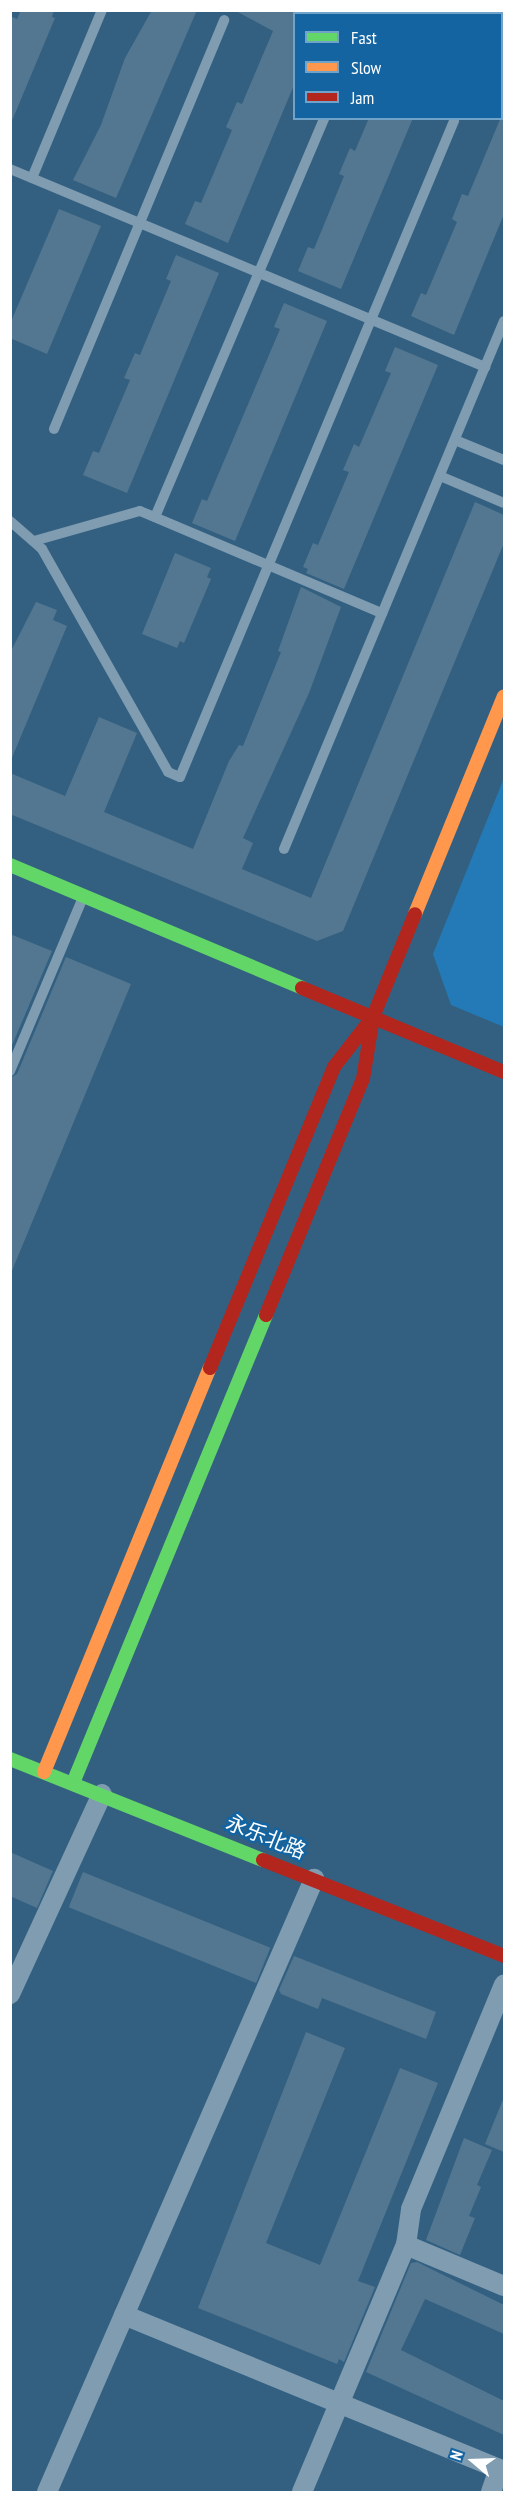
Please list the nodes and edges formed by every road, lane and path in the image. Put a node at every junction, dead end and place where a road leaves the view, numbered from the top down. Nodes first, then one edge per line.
1 (102, 10) edge
2 (224, 20) dead end
3 (323, 120) edge
4 (454, 121) dead end
5 (10, 169) edge
6 (32, 178) junction
7 (140, 223) junction
8 (259, 272) junction
9 (371, 320) junction
10 (504, 321) edge
11 (485, 367) junction
12 (54, 429) dead end
13 (455, 440) junction
14 (504, 460) edge
15 (440, 476) junction
16 (504, 503) edge
17 (155, 517) junction
18 (10, 521) edge
19 (34, 541) junction
20 (269, 565) junction
21 (382, 613) junction
22 (504, 696) edge
23 (284, 849) dead end
24 (10, 865) edge
25 (84, 895) junction
26 (373, 1017) junction
27 (10, 1071) edge
28 (504, 1072) edge
29 (10, 1759) edge
30 (44, 1772) junction
31 (73, 1783) junction
32 (102, 1794) junction
33 (314, 1879) junction
34 (504, 1956) edge
35 (504, 1985) edge
36 (10, 1994) edge
37 (406, 2245) junction
38 (504, 2286) edge
39 (124, 2315) junction
40 (340, 2404) junction
41 (502, 2470) edge
42 (47, 2493) edge
43 (302, 2493) edge
44 (491, 2493) edge

1 - 6 lane
2 - 7 lane
3 - 8 lane
4 - 9 lane
5 - 6 lane
6 - 7 lane
7 - 8 lane
7 - 12 lane
8 - 9 lane
8 - 17 lane
9 - 11 lane
9 - 20 lane
10 - 11 lane
11 - 13 lane
13 - 14 lane
13 - 15 lane
15 - 16 lane
15 - 21 lane
17 - 19 lane
17 - 20 lane
18 - 19 lane
19 - 20 lane
20 - 21 lane
21 - 23 lane
22 - 26 street
24 - 25 street
25 - 26 street
25 - 27 lane
26 - 28 street
26 - 30 street
26 - 31 street
29 - 30 street, 永乐北路
30 - 31 street, 永乐北路
31 - 32 street, 永乐北路
32 - 33 street, 永乐北路
32 - 36 street
33 - 34 street, 永乐北路
33 - 39 street
35 - 37 street
37 - 38 street
37 - 40 street
39 - 40 street
39 - 42 street
40 - 41 street
40 - 43 street
41 - 44 street

